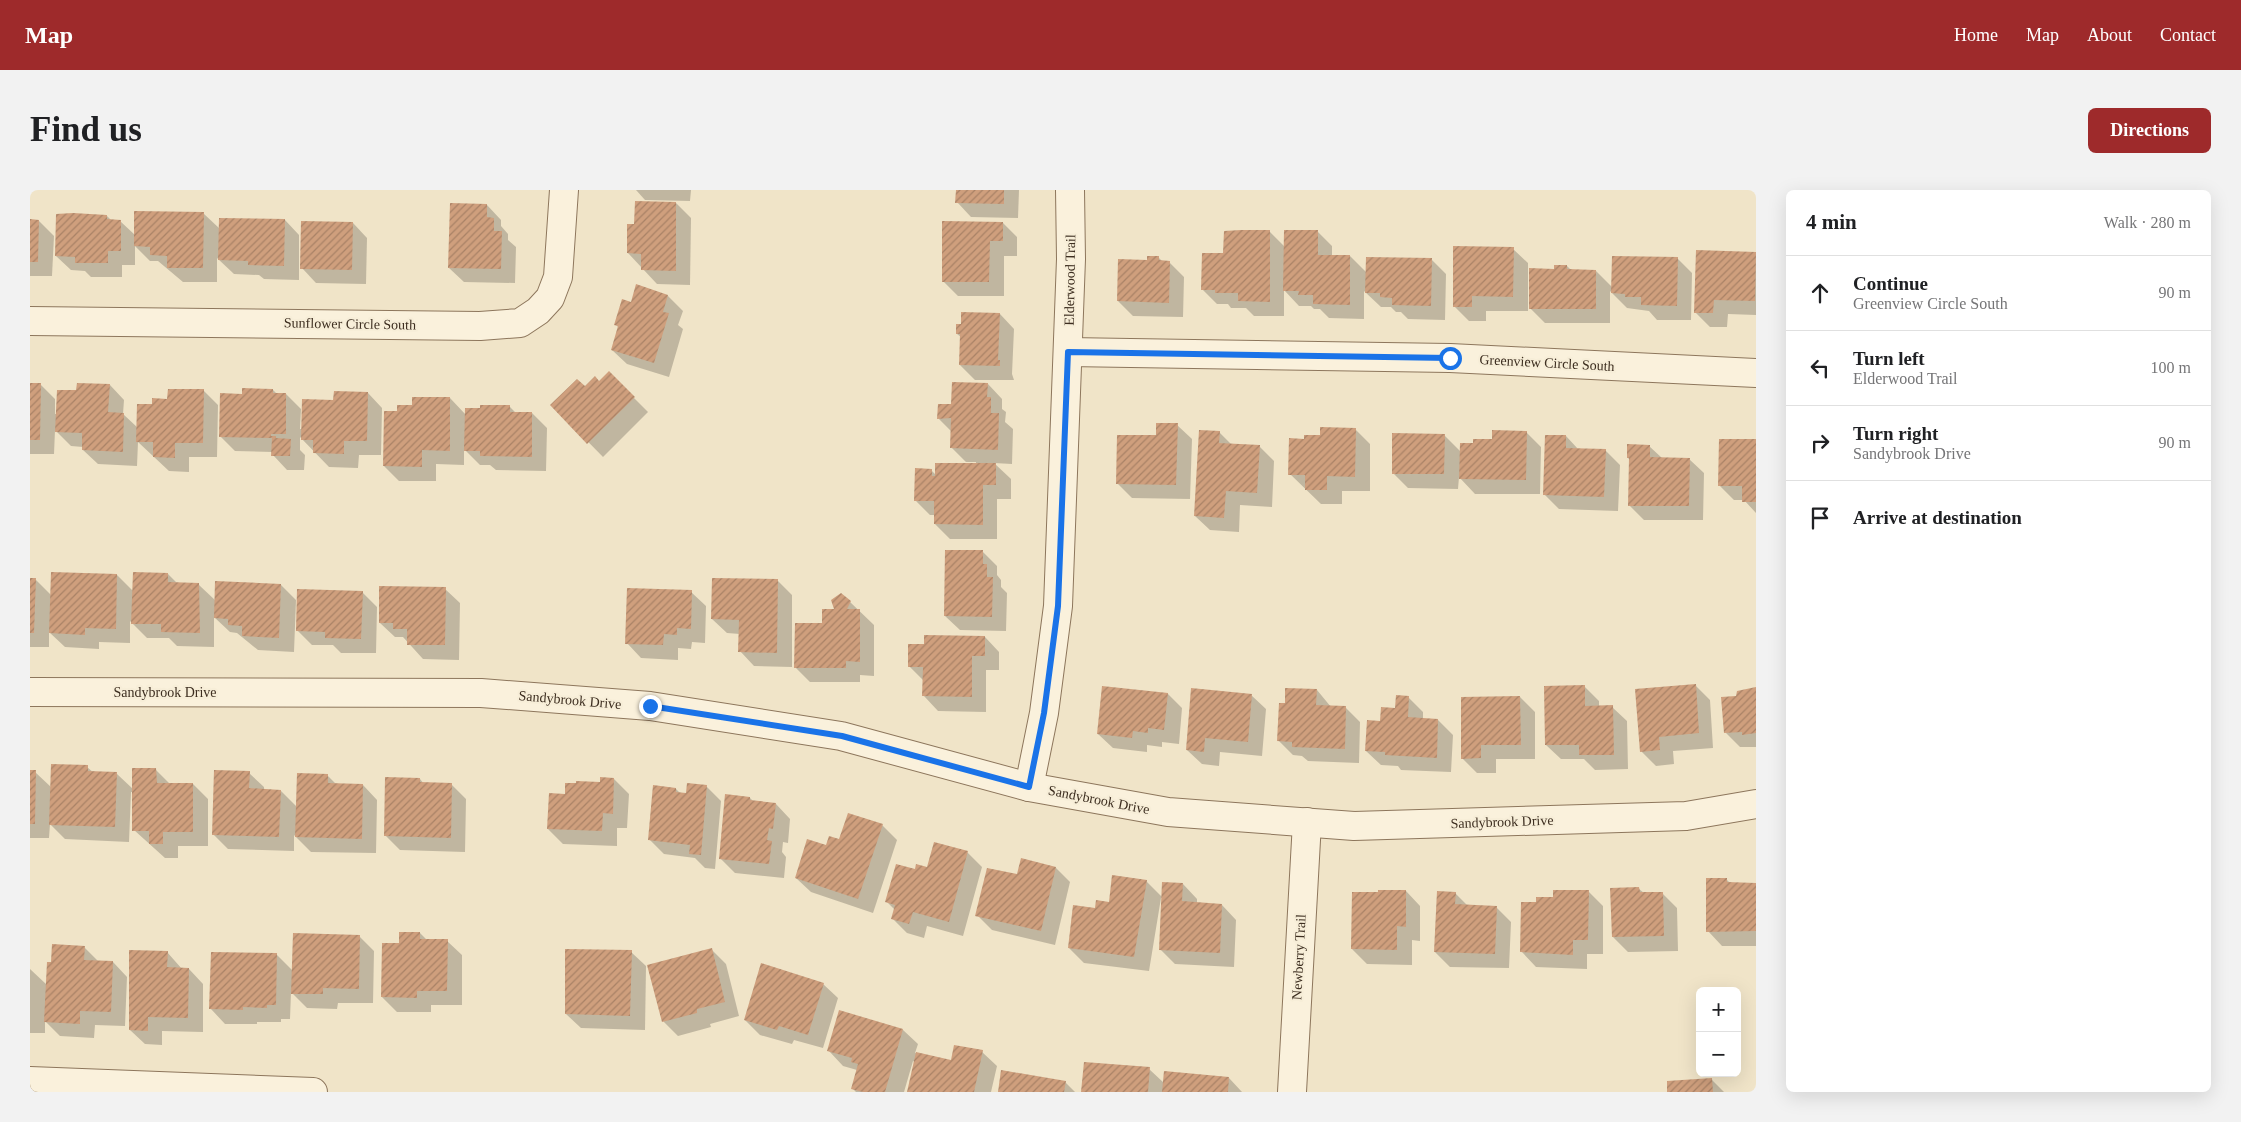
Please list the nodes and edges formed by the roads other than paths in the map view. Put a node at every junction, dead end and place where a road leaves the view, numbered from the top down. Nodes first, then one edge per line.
1 (564, 190) edge
2 (1070, 190) edge
3 (30, 321) edge
4 (1068, 352) junction
5 (1756, 373) edge
6 (30, 692) edge
7 (1029, 787) junction
8 (1756, 804) edge
9 (1307, 822) junction
10 (30, 1081) edge
11 (313, 1092) edge
12 (1292, 1092) edge

1 - 3 street, Sunflower Circle South
2 - 4 street, Elderwood Trail
4 - 5 street, Greenview Circle South
4 - 7 street, Elderwood Trail
6 - 7 street, Sandybrook Drive
7 - 9 street, Sandybrook Drive
8 - 9 street, Sandybrook Drive
9 - 12 street, Newberry Trail
10 - 11 street

